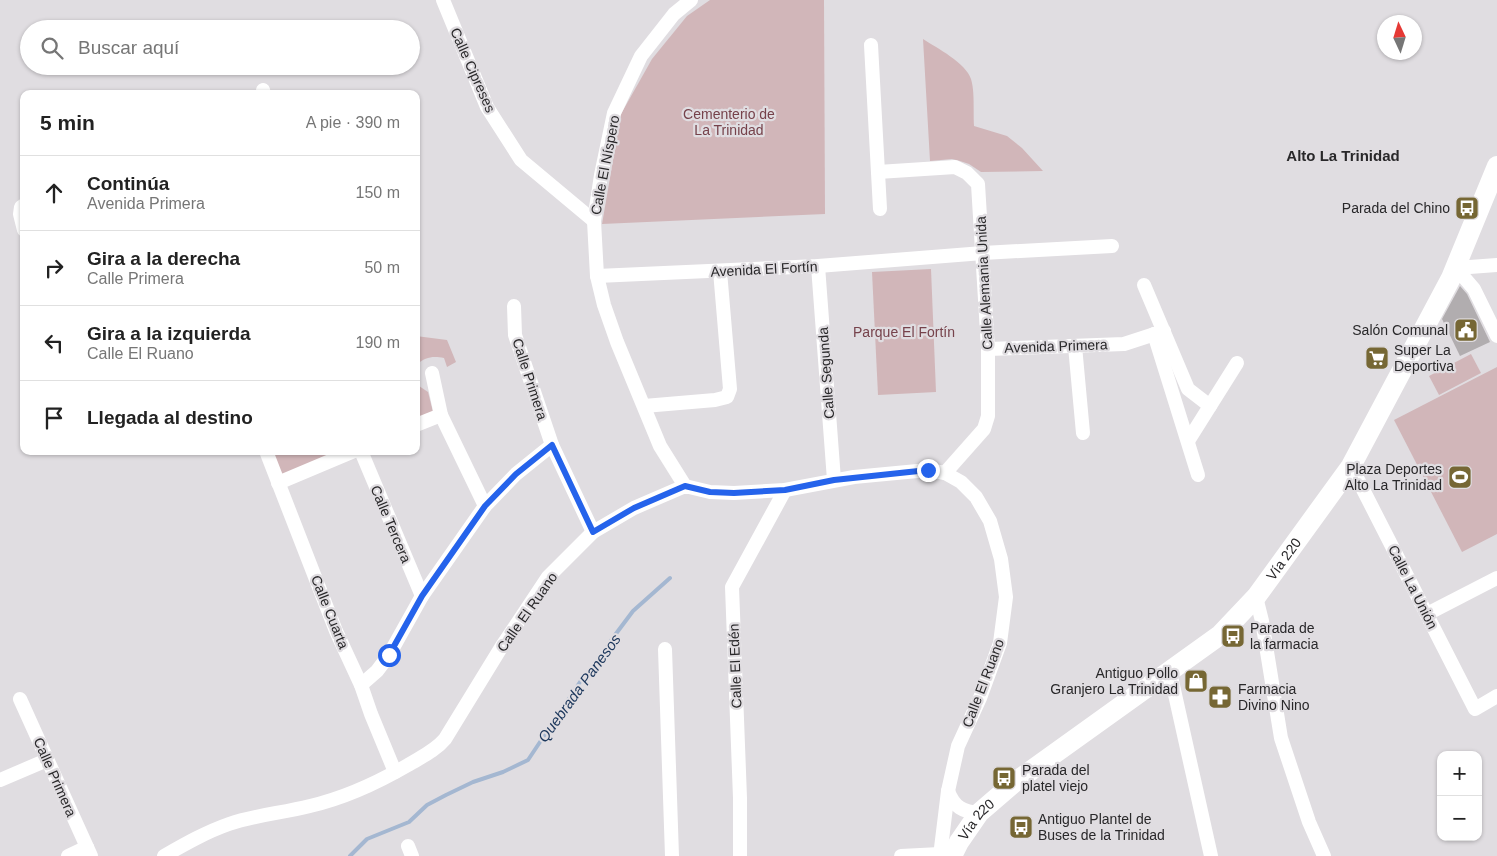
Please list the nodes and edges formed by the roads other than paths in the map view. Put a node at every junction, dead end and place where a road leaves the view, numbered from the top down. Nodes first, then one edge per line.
1 (443, 0) edge
2 (691, 0) edge
3 (871, 45) dead end
4 (1497, 166) edge
5 (878, 172) junction
6 (880, 209) dead end
7 (594, 220) junction
8 (1112, 246) dead end
9 (983, 253) junction
10 (1497, 264) edge
11 (818, 266) junction
12 (1456, 268) junction
13 (720, 272) junction
14 (598, 276) junction
15 (1144, 285) dead end
16 (514, 306) dead end
17 (1159, 332) junction
18 (1497, 336) edge
19 (1076, 346) junction
20 (988, 349) junction
21 (1237, 363) dead end
22 (432, 373) dead end
23 (644, 406) junction
24 (1210, 406) junction
25 (441, 415) junction
26 (420, 423) edge
27 (1083, 433) dead end
28 (1188, 441) junction
29 (552, 445) junction
30 (268, 455) edge
31 (344, 455) edge
32 (363, 455) edge
33 (1351, 466) junction
34 (944, 473) junction
35 (1198, 475) dead end
36 (834, 480) junction
37 (278, 483) junction
38 (685, 486) junction
39 (785, 490) junction
40 (485, 506) junction
41 (593, 532) junction
42 (1497, 578) edge
43 (422, 596) junction
44 (1256, 597) junction
45 (1427, 614) junction
46 (665, 650) dead end
47 (1170, 672) junction
48 (361, 685) junction
49 (1497, 696) edge
50 (20, 699) dead end
51 (47, 760) junction
52 (396, 772) junction
53 (0, 780) edge
54 (948, 792) junction
55 (979, 813) junction
56 (89, 852) edge
57 (944, 855) edge
58 (68, 856) edge
59 (164, 856) edge
60 (672, 856) edge
61 (740, 856) edge
62 (901, 856) edge
63 (1211, 856) edge
64 (1324, 856) edge

1 - 7 street, Calle Cipreses
2 - 7 street, Calle El Níspero
3 - 5 street
4 - 12 main road, Vía 220
5 - 6 street
5 - 9 street, Calle Alemania Unida
7 - 14 street, Calle El Níspero
8 - 9 street, Avenida El Fortín
9 - 11 street, Avenida El Fortín
9 - 20 street, Calle Alemania Unida
10 - 12 street
11 - 13 street, Avenida El Fortín
11 - 36 street, Calle Segunda
12 - 18 street
12 - 33 main road, Vía 220
13 - 14 street, Avenida El Fortín
13 - 23 street
14 - 23 street, Calle El Níspero
15 - 17 street
16 - 29 street, Calle Primera
17 - 19 street, Avenida Primera
17 - 24 street
17 - 28 street
19 - 20 street, Avenida Primera
19 - 27 street
20 - 34 street, Calle Alemania Unida
21 - 24 street
22 - 25 street
23 - 38 street, Calle El Níspero
24 - 28 street
25 - 26 street
25 - 40 street
28 - 35 street
29 - 40 street
29 - 41 street, Calle Primera
30 - 37 street, Calle Cuarta
31 - 37 street
32 - 43 street, Calle Tercera
33 - 44 main road, Vía 220
33 - 45 street, Calle La Unión
34 - 36 street, Calle El Ruano
34 - 54 street, Calle El Ruano
36 - 39 street, Calle El Ruano
37 - 48 street, Calle Cuarta
38 - 39 street, Calle El Ruano
38 - 41 street, Calle El Ruano
39 - 61 street, Calle El Edén
40 - 43 street
41 - 52 street, Calle El Ruano
42 - 45 street
43 - 48 street
44 - 47 main road, Vía 220
44 - 64 street
45 - 49 street, Calle La Unión
46 - 60 street
47 - 55 main road, Vía 220
47 - 63 street
48 - 52 street, Calle Cuarta
50 - 51 street, Calle Primera
51 - 53 street
51 - 56 street, Calle Primera
52 - 59 street, Calle El Ruano
54 - 55 street
54 - 57 street, Calle El Ruano
55 - 57 main road, Vía 220
56 - 58 street
57 - 62 street

